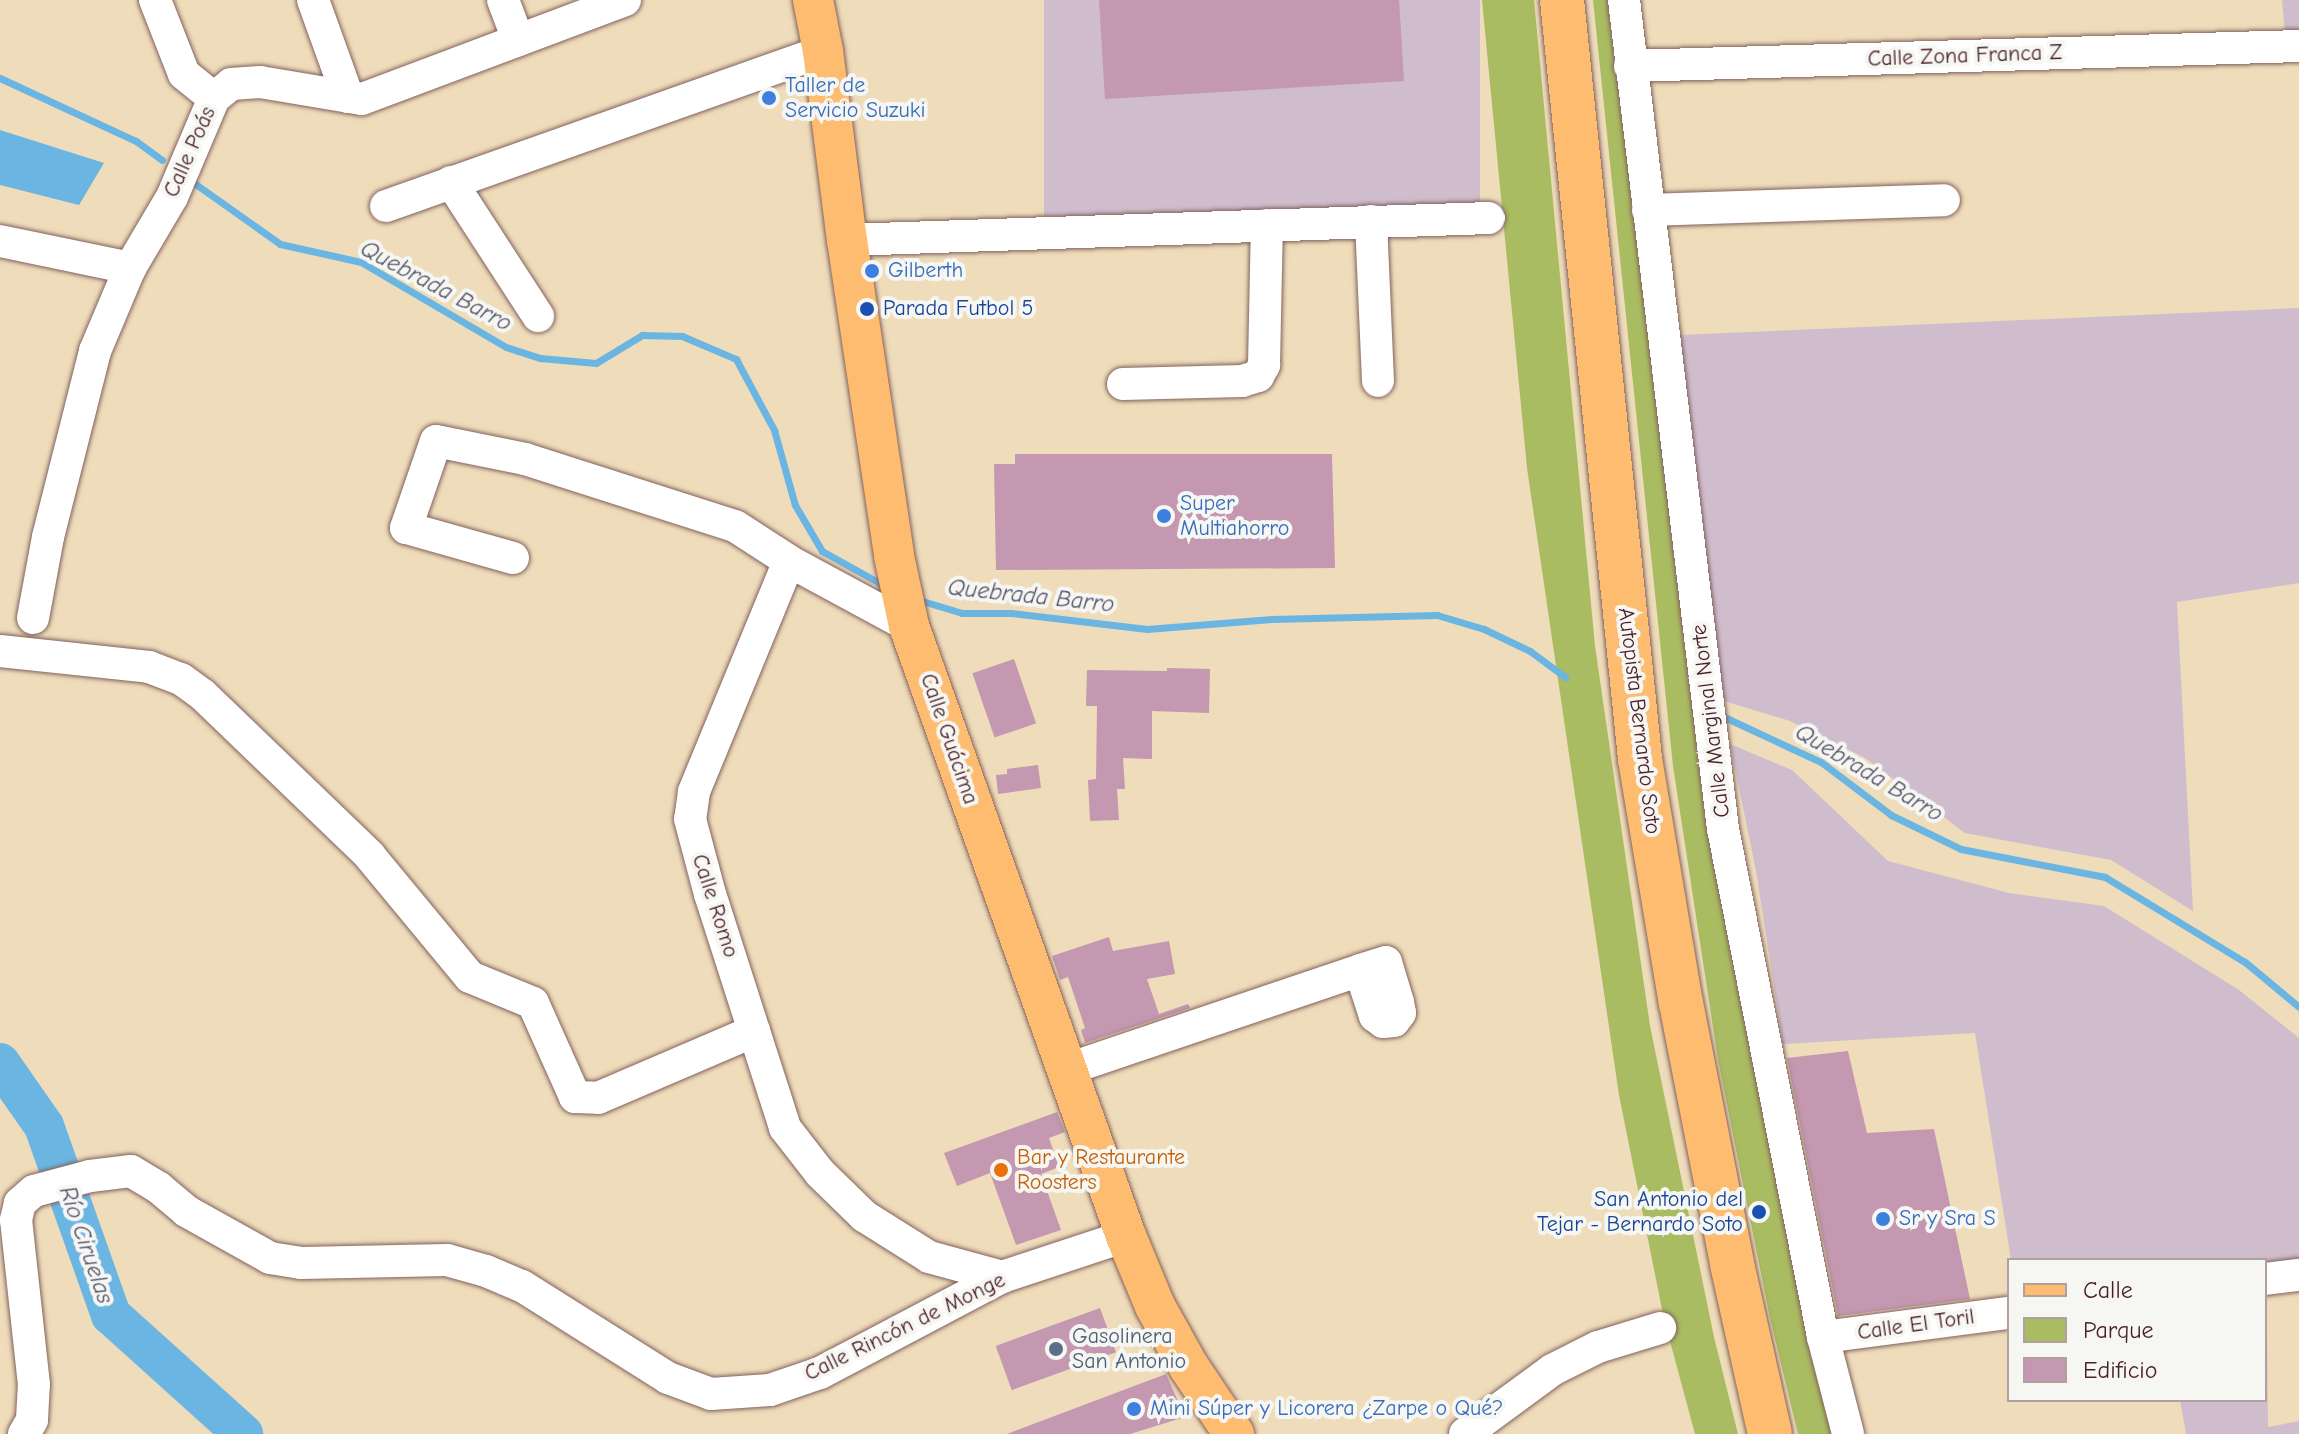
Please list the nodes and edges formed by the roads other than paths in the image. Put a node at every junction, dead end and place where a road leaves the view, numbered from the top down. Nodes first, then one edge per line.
1 (155, 0) edge
2 (313, 0) edge
3 (503, 0) edge
4 (625, 0) edge
5 (813, 0) edge
6 (1562, 0) edge
7 (1624, 0) edge
8 (518, 40) junction
9 (2299, 46) edge
10 (823, 51) junction
11 (1630, 66) junction
12 (348, 97) junction
13 (214, 98) junction
14 (451, 182) junction
15 (1944, 200) dead end
16 (386, 206) dead end
17 (1648, 210) junction
18 (1489, 218) dead end
19 (1371, 221) junction
20 (1267, 225) junction
21 (847, 240) junction
22 (0, 241) edge
23 (130, 268) junction
24 (538, 316) dead end
25 (1378, 381) dead end
26 (1123, 384) dead end
27 (513, 558) dead end
28 (789, 561) junction
29 (33, 618) dead end
30 (908, 618) junction
31 (0, 651) edge
32 (1360, 970) dead end
33 (754, 1031) junction
34 (1065, 1070) junction
35 (1126, 1236) junction
36 (2299, 1275) edge
37 (1002, 1277) junction
38 (2267, 1279) edge
39 (2007, 1313) edge
40 (1660, 1328) dead end
41 (1823, 1337) junction
42 (24, 1434) edge
43 (1234, 1434) edge
44 (1465, 1434) edge
45 (1770, 1434) edge
46 (1848, 1434) edge

1 - 13 street
2 - 12 street
3 - 8 street
4 - 8 street, Calle Poás
5 - 10 main road, Calle Guácima
6 - 45 highway, Autopista Bernardo Soto
7 - 11 street, Calle Marginal Norte
8 - 12 street, Calle Poás
9 - 11 street, Calle Zona Franca Z
10 - 14 street
10 - 21 main road, Calle Guácima
11 - 17 street, Calle Marginal Norte
12 - 13 street, Calle Poás
13 - 23 street, Calle Poás
14 - 16 street
14 - 24 street
15 - 17 street
17 - 41 street, Calle Marginal Norte
18 - 19 street
19 - 20 street
19 - 25 street
20 - 21 street
20 - 26 street
21 - 30 main road, Calle Guácima
22 - 23 street
23 - 29 street, Calle Poás
27 - 28 street
28 - 30 street
28 - 33 street, Calle Romo
30 - 34 main road, Calle Guácima
31 - 33 street
32 - 34 street
33 - 37 street, Calle Romo
34 - 35 main road, Calle Guácima
35 - 37 street, Calle Rincón de Monge
35 - 43 main road, Calle Guácima
36 - 38 street
37 - 42 street, Calle Rincón de Monge
39 - 41 street, Calle El Toril
40 - 44 street
41 - 46 street, Calle Marginal Norte

